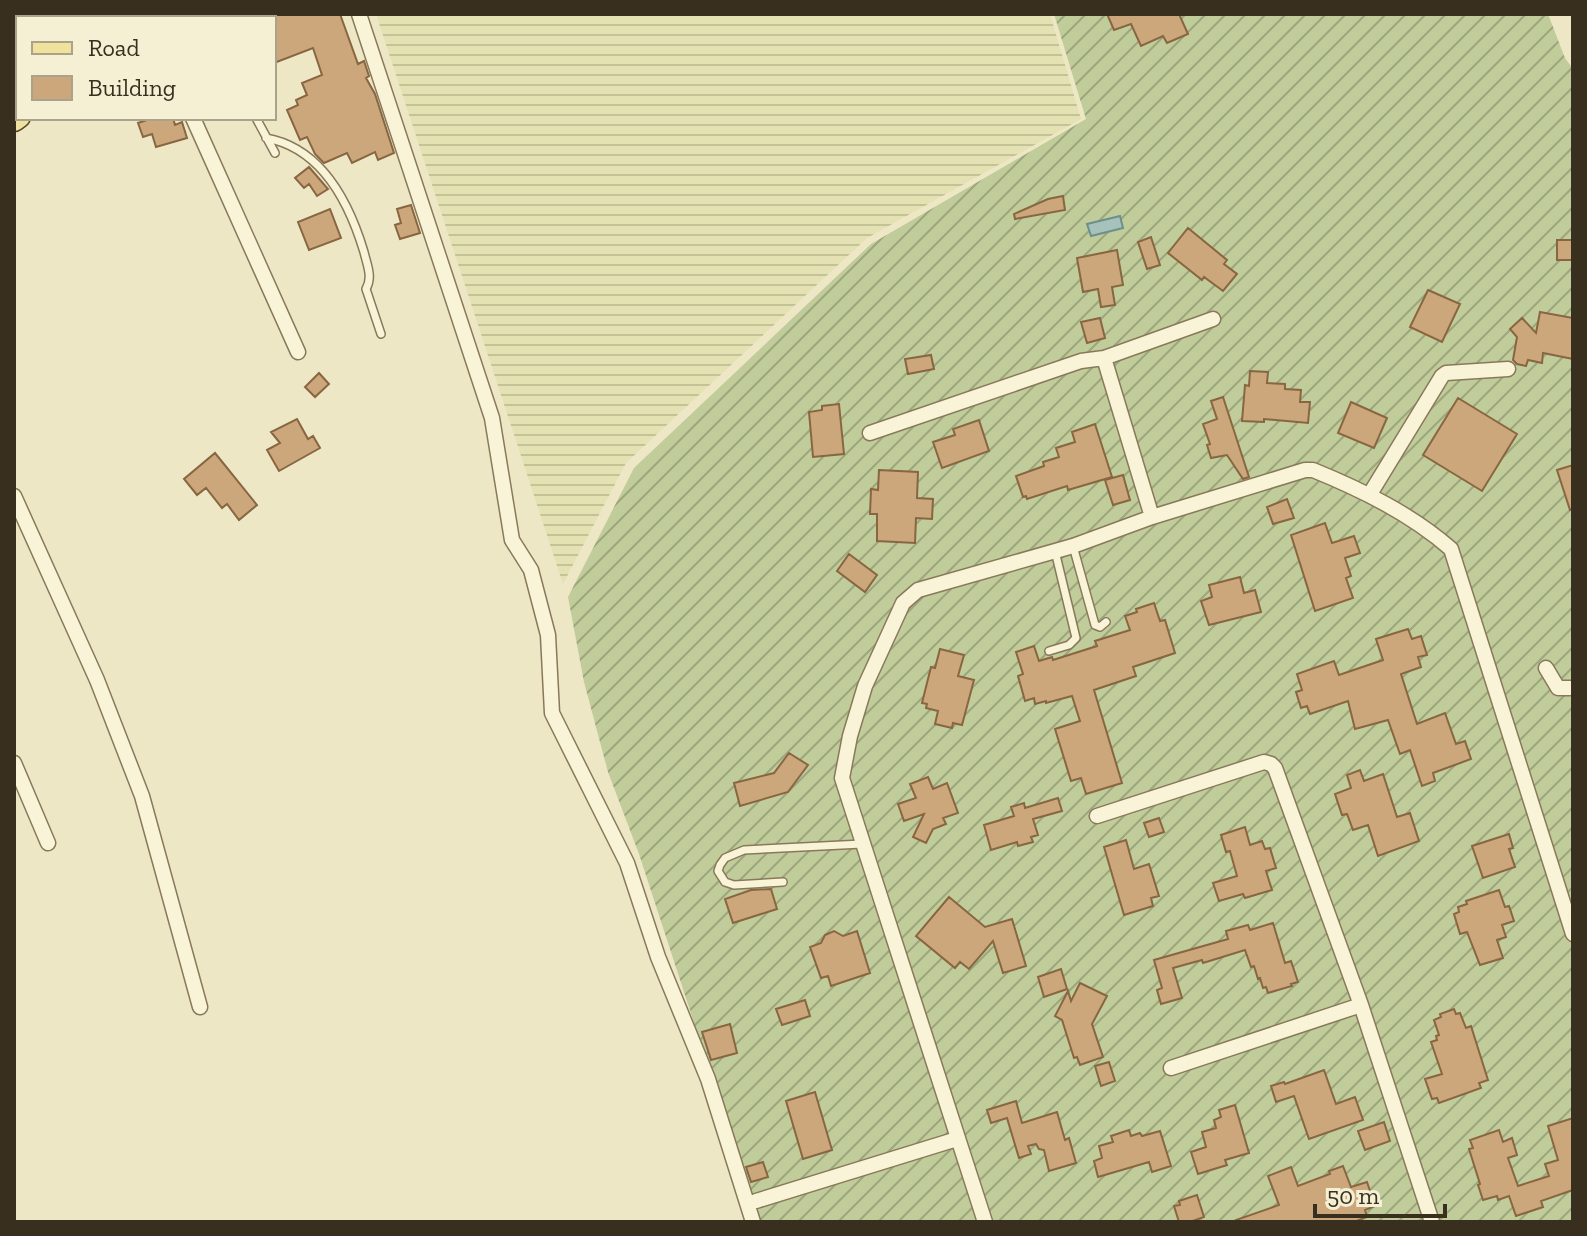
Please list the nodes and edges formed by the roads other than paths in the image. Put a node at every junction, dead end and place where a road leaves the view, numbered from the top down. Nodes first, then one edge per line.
1 (359, 14) edge
2 (194, 120) edge
3 (257, 120) edge
4 (266, 138) junction
5 (275, 153) dead end
6 (1213, 319) dead end
7 (381, 334) dead end
8 (298, 352) dead end
9 (1104, 358) junction
10 (1508, 369) dead end
11 (870, 433) dead end
12 (1370, 494) junction
13 (14, 496) edge
14 (1152, 517) junction
15 (1073, 546) junction
16 (1055, 551) junction
17 (1106, 622) dead end
18 (1049, 651) dead end
19 (1546, 668) dead end
20 (1573, 688) edge
21 (14, 763) edge
22 (1097, 816) dead end
23 (48, 843) dead end
24 (863, 844) junction
25 (783, 882) dead end
26 (1573, 934) edge
27 (1361, 1005) junction
28 (200, 1007) dead end
29 (1171, 1068) dead end
30 (957, 1139) junction
31 (756, 1201) dead end
32 (753, 1222) edge
33 (985, 1222) edge
34 (1432, 1222) edge

1 - 32 street
2 - 8 street
3 - 4 lane
4 - 5 lane
4 - 7 lane
6 - 9 street
9 - 11 street
9 - 14 street
10 - 12 street
12 - 14 street
12 - 26 street
13 - 28 street
14 - 15 street
15 - 16 street
15 - 17 lane
16 - 18 lane
16 - 24 street
19 - 20 street
21 - 23 street
22 - 27 street
24 - 25 lane
24 - 30 street
27 - 29 street
27 - 34 street
30 - 31 street
30 - 33 street

